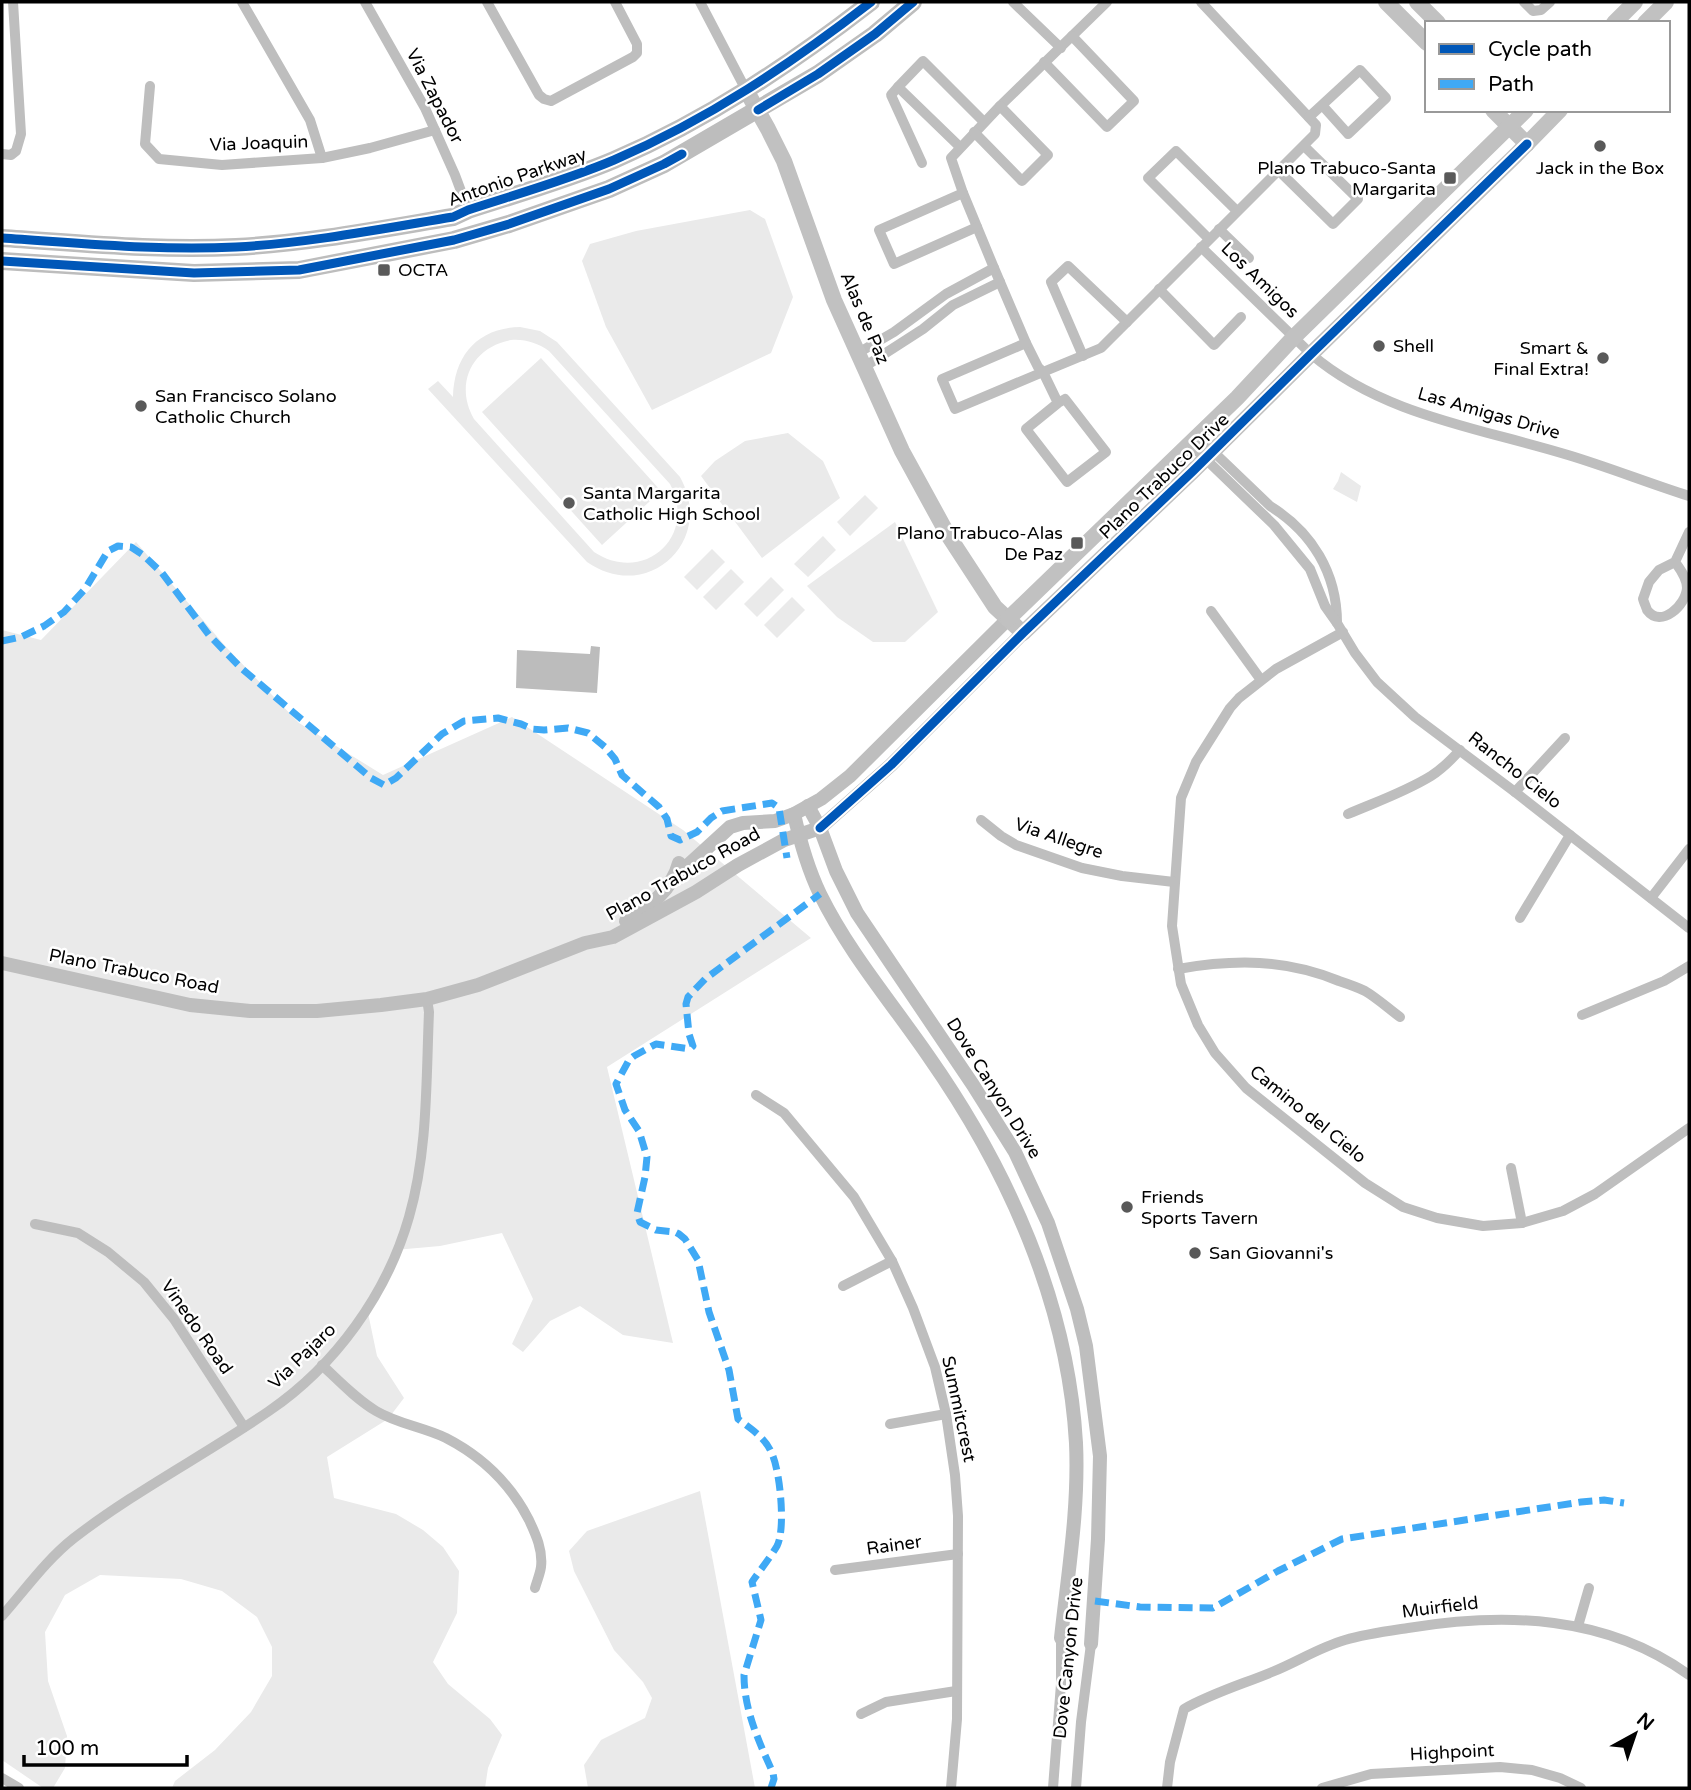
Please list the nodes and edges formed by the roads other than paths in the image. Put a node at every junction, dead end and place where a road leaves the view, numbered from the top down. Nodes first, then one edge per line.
1 (13, 2) edge
2 (242, 2) edge
3 (365, 2) edge
4 (486, 2) edge
5 (615, 2) edge
6 (700, 2) edge
7 (871, 2) edge
8 (913, 2) edge
9 (1013, 2) edge
10 (1107, 2) edge
11 (1386, 2) edge
12 (1416, 2) edge
13 (1524, 2) edge
14 (1550, 2) edge
15 (1635, 2) edge
16 (1666, 2) edge
17 (1205, 3) edge
18 (1435, 21) edge
19 (1616, 21) edge
20 (1647, 21) edge
21 (1072, 36) junction
22 (1425, 41) edge
23 (1060, 48) junction
24 (1044, 62) junction
25 (150, 86) dead end
26 (898, 87) junction
27 (746, 90) junction
28 (1322, 105) junction
29 (1000, 106) junction
30 (758, 110) junction
31 (1495, 112) edge
32 (1523, 112) edge
33 (1527, 112) edge
34 (1558, 112) edge
35 (1309, 117) junction
36 (984, 122) junction
37 (1509, 127) junction
38 (1543, 127) junction
39 (435, 130) junction
40 (974, 132) junction
41 (1527, 144) junction
42 (1304, 146) junction
43 (960, 147) junction
44 (2, 154) edge
45 (322, 158) junction
46 (922, 163) dead end
47 (1279, 171) junction
48 (963, 193) junction
49 (468, 210) junction
50 (1237, 211) junction
51 (977, 227) junction
52 (1219, 229) junction
53 (2, 238) edge
54 (1205, 243) junction
55 (1248, 258) dead end
56 (2, 261) edge
57 (993, 268) junction
58 (1000, 282) junction
59 (1159, 289) junction
60 (1241, 317) dead end
61 (1127, 323) junction
62 (1294, 337) junction
63 (1026, 343) junction
64 (1311, 354) junction
65 (1083, 356) junction
66 (861, 360) junction
67 (1043, 372) junction
68 (1058, 403) junction
69 (1193, 440) junction
70 (1209, 456) junction
71 (1689, 496) edge
72 (1301, 531) junction
73 (1689, 532) edge
74 (1288, 541) junction
75 (1322, 560) junction
76 (1675, 562) junction
77 (1310, 569) junction
78 (1211, 611) dead end
79 (1008, 619) junction
80 (1340, 627) junction
81 (1023, 633) junction
82 (1261, 680) junction
83 (1564, 738) dead end
84 (1460, 750) junction
85 (1515, 792) junction
86 (808, 806) junction
87 (794, 814) junction
88 (1348, 814) dead end
89 (981, 820) dead end
90 (820, 828) junction
91 (1570, 835) junction
92 (799, 836) junction
93 (1689, 849) edge
94 (1174, 882) junction
95 (1651, 898) junction
96 (1520, 918) dead end
97 (1689, 928) edge
98 (585, 943) junction
99 (2, 963) edge
100 (1689, 965) edge
101 (1178, 969) junction
102 (427, 999) junction
103 (1582, 1015) dead end
104 (1400, 1017) dead end
105 (756, 1095) dead end
106 (1689, 1128) edge
107 (1511, 1168) dead end
108 (1522, 1223) junction
109 (35, 1224) dead end
110 (892, 1261) junction
111 (843, 1286) dead end
112 (322, 1365) junction
113 (946, 1414) junction
114 (890, 1424) dead end
115 (244, 1427) junction
116 (958, 1554) junction
117 (835, 1570) dead end
118 (535, 1588) dead end
119 (1588, 1588) dead end
120 (2, 1616) edge
121 (1578, 1626) junction
122 (1061, 1638) joint
123 (1091, 1644) joint
124 (1689, 1675) edge
125 (1060, 1684) junction
126 (1085, 1687) junction
127 (956, 1691) junction
128 (862, 1714) dead end
129 (2, 1778) edge
130 (19, 1788) edge
131 (951, 1788) edge
132 (1053, 1788) edge
133 (1076, 1788) edge
134 (1167, 1788) edge
135 (1322, 1788) edge
136 (1581, 1788) edge

1 - 44 street
2 - 45 street
3 - 39 street, Via Zapador
4 - 5 street
6 - 27 street, Alas de Paz
7 - 27 main road, Antonio Parkway
8 - 30 main road
9 - 23 street
10 - 21 street
11 - 22 main road
12 - 18 main road
13 - 14 street
15 - 19 main road
16 - 20 main road
17 - 35 street
21 - 23 street
21 - 24 street
23 - 24 street
24 - 29 street
25 - 45 street, Via Joaquin
26 - 36 street
26 - 43 street
26 - 46 street
27 - 30 main road, Alas de Paz
27 - 49 main road, Antonio Parkway
28 - 28 street
28 - 35 street
29 - 36 street
29 - 40 street
30 - 56 main road
30 - 66 main road, Alas de Paz
31 - 37 main road
32 - 37 main road, Plano Trabuco Drive
33 - 38 main road
34 - 38 main road, Plano Trabuco Drive
35 - 42 street
36 - 40 street
37 - 41 main road
37 - 62 main road, Plano Trabuco Drive
38 - 41 main road, Plano Trabuco Drive
39 - 45 street, Via Joaquin
39 - 49 street, Via Zapador
40 - 43 street
41 - 64 main road, Plano Trabuco Drive
42 - 47 street
42 - 47 street
43 - 48 street
47 - 50 street
48 - 51 street
48 - 51 street
49 - 53 main road, Antonio Parkway
50 - 52 street
50 - 54 street, Los Amigos
51 - 57 street
52 - 54 street
52 - 55 street
54 - 59 street
54 - 62 street, Los Amigos
57 - 58 street
57 - 66 street
58 - 63 street
58 - 66 street
59 - 60 street
59 - 61 street
61 - 65 street
61 - 65 street
62 - 64 street, Las Amigas Drive
62 - 69 main road, Plano Trabuco Drive
63 - 67 street
63 - 67 street
64 - 70 main road, Plano Trabuco Drive
64 - 71 street, Las Amigas Drive
65 - 67 street
66 - 79 main road, Alas de Paz
67 - 68 street
68 - 68 street
69 - 70 street, Rancho Cielo
69 - 79 main road, Plano Trabuco Drive
70 - 72 street, Rancho Cielo
70 - 74 street, Rancho Cielo
70 - 81 main road, Plano Trabuco Drive
72 - 74 street
72 - 75 street, Rancho Cielo
73 - 76 street
74 - 77 street, Rancho Cielo
75 - 77 street
75 - 80 street, Rancho Cielo
76 - 76 street
77 - 80 street, Rancho Cielo
78 - 82 street
79 - 81 main road, Alas de Paz
79 - 86 street, Plano Trabuco Drive
80 - 82 street, Camino del Cielo
80 - 84 street, Rancho Cielo
81 - 90 street, Plano Trabuco Drive
82 - 94 street, Camino del Cielo
83 - 85 street
84 - 85 street, Rancho Cielo
84 - 88 street
85 - 91 street, Rancho Cielo
86 - 87 street, Plano Trabuco Drive
86 - 90 street, Dove Canyon Drive
87 - 92 street, Dove Canyon Drive
87 - 98 street, Plano Trabuco Road
89 - 94 street, Via Allegre
90 - 92 street, Plano Trabuco Drive
90 - 123 street, Dove Canyon Drive
91 - 95 street, Rancho Cielo
91 - 96 street
92 - 98 street, Plano Trabuco Road
92 - 122 street, Dove Canyon Drive
93 - 95 street
94 - 101 street, Camino del Cielo
95 - 97 street, Rancho Cielo
98 - 102 street, Plano Trabuco Road
99 - 102 street, Plano Trabuco Road
100 - 103 street
101 - 104 street
101 - 108 street, Camino del Cielo
102 - 112 street, Via Pajaro
105 - 110 street, Summitcrest
106 - 108 street, Camino del Cielo
107 - 108 street
109 - 115 street, Vinedo Road
110 - 111 street
110 - 113 street, Summitcrest
112 - 115 street, Via Pajaro
112 - 118 street
113 - 114 street
113 - 116 street, Summitcrest
115 - 120 street, Via Pajaro
116 - 117 street, Rainer
116 - 127 street, Summitcrest
119 - 121 street
121 - 124 street, Muirfield
121 - 134 street, Muirfield
122 - 125 street, Dove Canyon Drive
123 - 126 street, Dove Canyon Drive
125 - 126 street
125 - 132 street, Dove Canyon Drive
126 - 133 street, Dove Canyon Drive
127 - 128 street
127 - 131 street, Summitcrest
129 - 130 street
135 - 136 street, Highpoint

